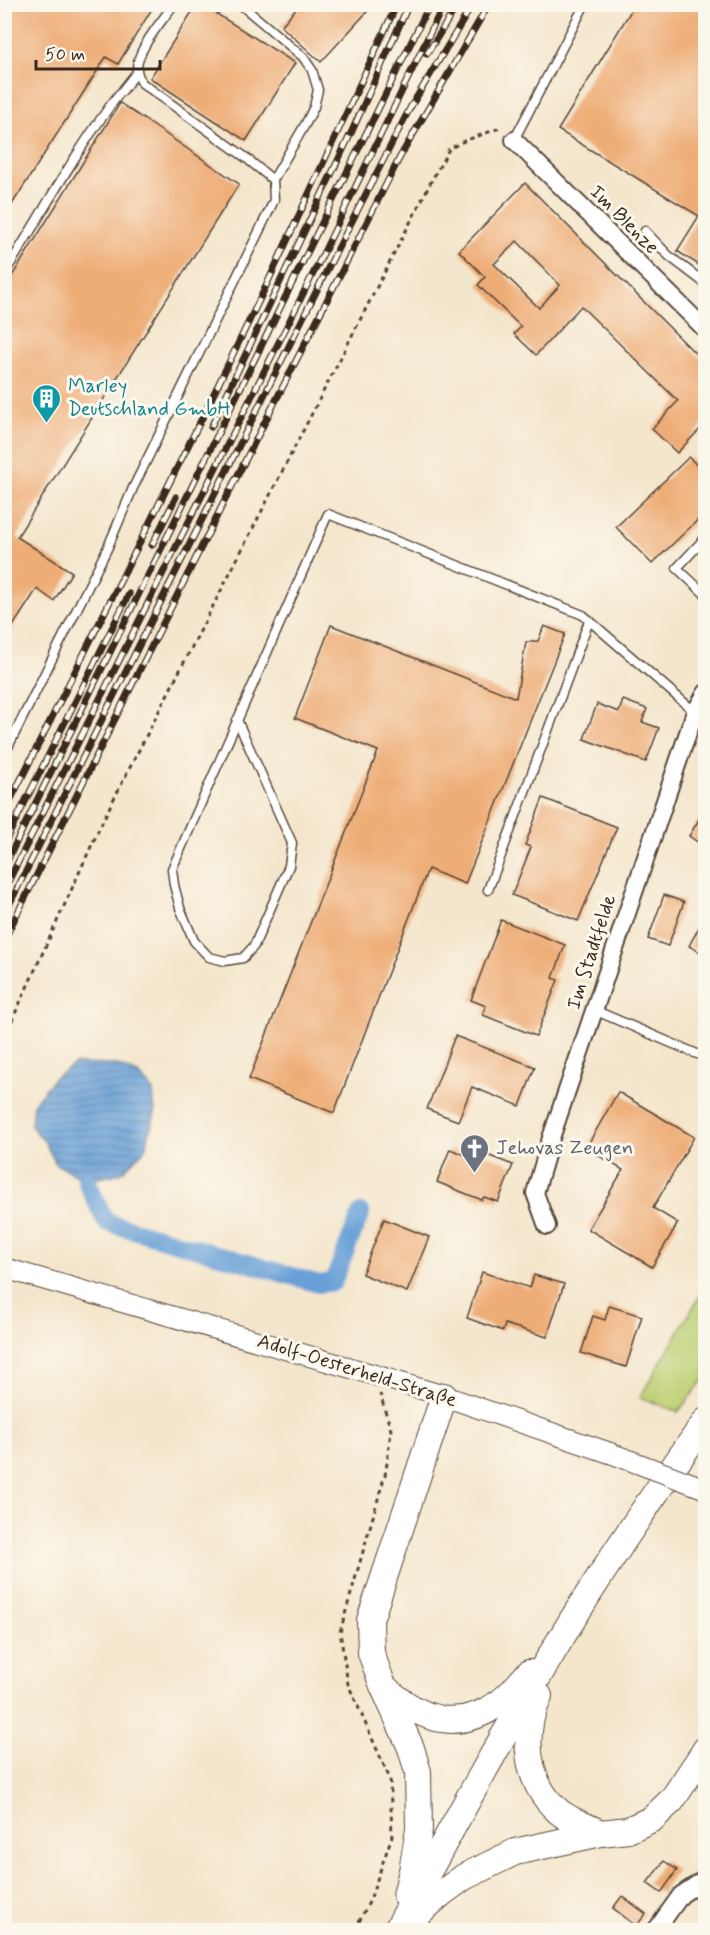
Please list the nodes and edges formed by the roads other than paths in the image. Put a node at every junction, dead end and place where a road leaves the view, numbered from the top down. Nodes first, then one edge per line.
1 (174, 4) edge
2 (240, 4) edge
3 (585, 4) edge
4 (137, 72) junction
5 (514, 140) joint
6 (273, 180) junction
7 (645, 231) dead end
8 (4, 274) edge
9 (705, 284) edge
10 (705, 330) edge
11 (705, 537) edge
12 (705, 596) edge
13 (589, 621) junction
14 (705, 693) edge
15 (695, 712) junction
16 (237, 720) junction
17 (4, 755) edge
18 (488, 890) dead end
19 (594, 1010) junction
20 (697, 1054) dead end
21 (547, 1226) dead end
22 (4, 1268) edge
23 (444, 1396) junction
24 (705, 1421) edge
25 (705, 1489) edge
26 (558, 1644) junction
27 (383, 1686) junction
28 (705, 1749) edge
29 (601, 1833) junction
30 (705, 1878) edge
31 (397, 1930) edge
32 (656, 1930) edge

1 - 4 lane
2 - 6 lane
3 - 5 lane
4 - 6 lane
4 - 8 lane
5 - 10 street, Im Blenze
6 - 17 lane
7 - 9 lane
11 - 12 lane
13 - 15 lane
13 - 16 lane
13 - 18 lane
14 - 15 street, Im Stadtfelde
15 - 19 street, Im Stadtfelde
16 - 16 lane
19 - 20 lane
19 - 21 street, Im Stadtfelde
22 - 23 street, Adolf-Oesterheld-Straße
23 - 25 street, Adolf-Oesterheld-Straße, bridge
23 - 27 main road
24 - 26 main road
26 - 27 main road
26 - 29 main road
26 - 31 main road
27 - 31 main road
28 - 29 main road
29 - 31 main road
30 - 32 street

